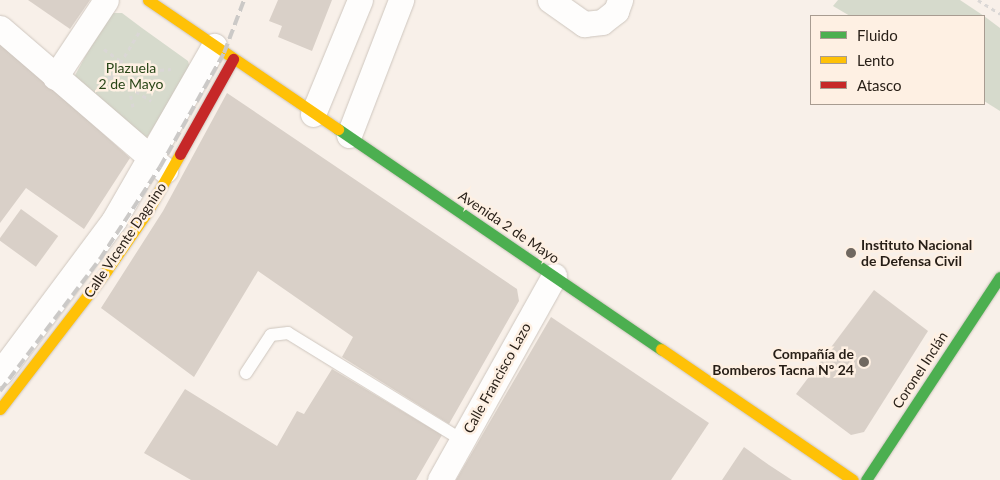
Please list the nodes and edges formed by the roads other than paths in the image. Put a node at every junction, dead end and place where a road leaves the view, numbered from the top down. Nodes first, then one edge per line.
1 (106, 0) edge
2 (360, 0) edge
3 (401, 0) edge
4 (550, 0) edge
5 (620, 0) edge
6 (151, 2) edge
7 (0, 28) edge
8 (216, 57) junction
9 (58, 81) junction
10 (313, 114) junction
11 (349, 135) junction
12 (160, 167) junction
13 (554, 276) junction
14 (1000, 277) edge
15 (246, 372) dead end
16 (0, 373) edge
17 (0, 409) edge
18 (462, 440) junction
19 (440, 480) edge
20 (853, 480) edge
21 (866, 480) edge

1 - 9 street
2 - 10 street
3 - 11 street
4 - 5 street
6 - 8 street, Avenida 2 de Mayo
7 - 9 street
8 - 10 street, Avenida 2 de Mayo
8 - 12 street, Calle Vicente Dagnino
9 - 12 street
10 - 11 street, Avenida 2 de Mayo
11 - 13 street, Avenida 2 de Mayo
12 - 16 street, Calle Vicente Dagnino
12 - 17 street, Calle Vicente Dagnino
13 - 18 street, Calle Francisco Lazo
13 - 20 street, Avenida 2 de Mayo
14 - 21 street, Coronel Inclán
15 - 18 lane
18 - 19 street, Calle Francisco Lazo

